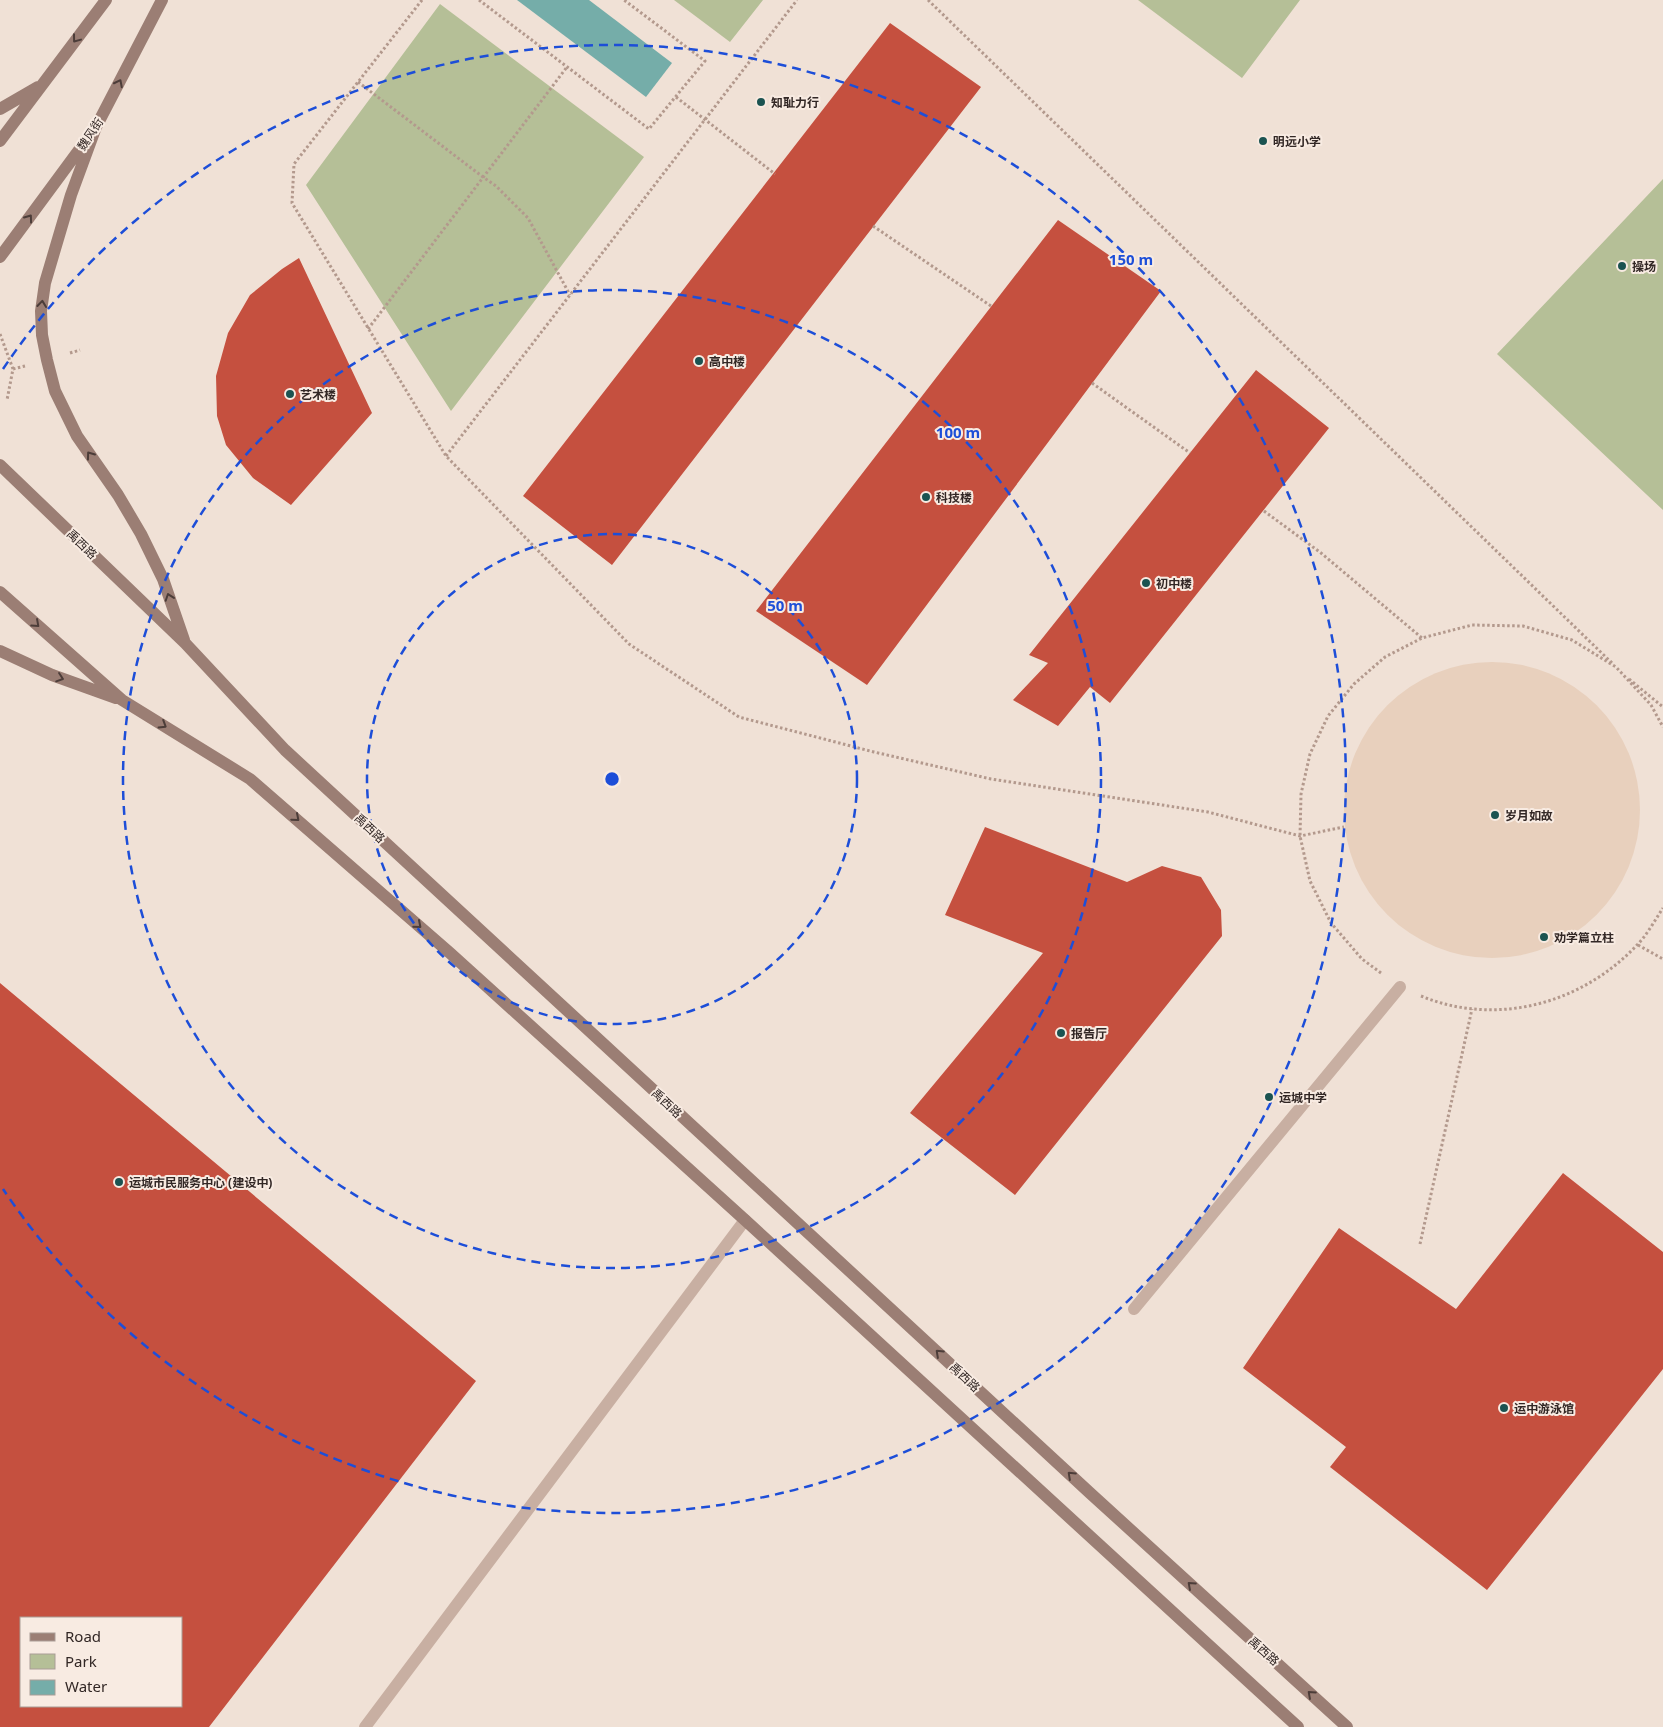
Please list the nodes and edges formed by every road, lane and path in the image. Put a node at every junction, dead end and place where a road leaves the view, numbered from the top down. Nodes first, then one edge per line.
1 (106, 0) edge
2 (162, 0) edge
3 (422, 0) edge
4 (479, 0) edge
5 (624, 0) edge
6 (798, 0) edge
7 (928, 0) edge
8 (567, 67) junction
9 (358, 82) junction
10 (43, 84) junction
11 (676, 97) junction
12 (0, 108) edge
13 (705, 120) junction
14 (96, 126) junction
15 (0, 141) edge
16 (775, 174) dead end
17 (483, 177) junction
18 (873, 226) dead end
19 (0, 257) edge
20 (570, 295) junction
21 (991, 306) dead end
22 (368, 329) junction
23 (0, 334) edge
24 (80, 350) dead end
25 (67, 354) dead end
26 (28, 365) dead end
27 (13, 369) junction
28 (1092, 383) dead end
29 (7, 400) dead end
30 (1190, 453) dead end
31 (446, 456) junction
32 (0, 465) edge
33 (1264, 511) dead end
34 (0, 592) edge
35 (1422, 638) junction
36 (185, 643) junction
37 (0, 651) edge
38 (1616, 667) junction
39 (122, 700) junction
40 (1663, 708) edge
41 (1663, 727) edge
42 (1344, 827) dead end
43 (1300, 836) junction
44 (1663, 908) edge
45 (1638, 945) junction
46 (1663, 958) edge
47 (1400, 986) junction
48 (1472, 1009) junction
49 (745, 1220) junction
50 (1420, 1244) dead end
51 (1134, 1309) dead end
52 (365, 1727) edge
53 (1298, 1727) edge
54 (1347, 1727) edge

1 -> 10 main road
14 -> 2 main road, 魏风街
3 - 9 path
4 - 8 path
5 - 11 path
6 - 13 path
7 - 38 path
8 - 11 path
8 - 17 path
9 - 17 path
9 - 22 path
10 - 12 main road
10 - 15 main road
11 - 13 path
13 - 16 path
13 - 20 path
19 -> 14 main road, 魏风街
36 -> 14 main road
17 - 20 path
17 - 22 path
18 - 21 path
20 - 31 path
22 - 31 path
23 - 27 path
24 - 25 path
26 - 27 path
27 - 29 path
28 - 30 path
31 - 43 path
32 - 36 main road, 禹西路
33 - 35 path
34 -> 39 main road
35 - 38 path
35 - 43 path
54 -> 36 main road, 禹西路
37 -> 39 main road
38 - 40 path
38 - 41 path
39 -> 49 main road
42 - 43 path
43 - 47 path
44 - 45 path
45 - 46 path
45 - 48 path
47 - 48 path
47 - 51 lane
48 - 50 path
49 - 52 lane
49 - 53 main road

